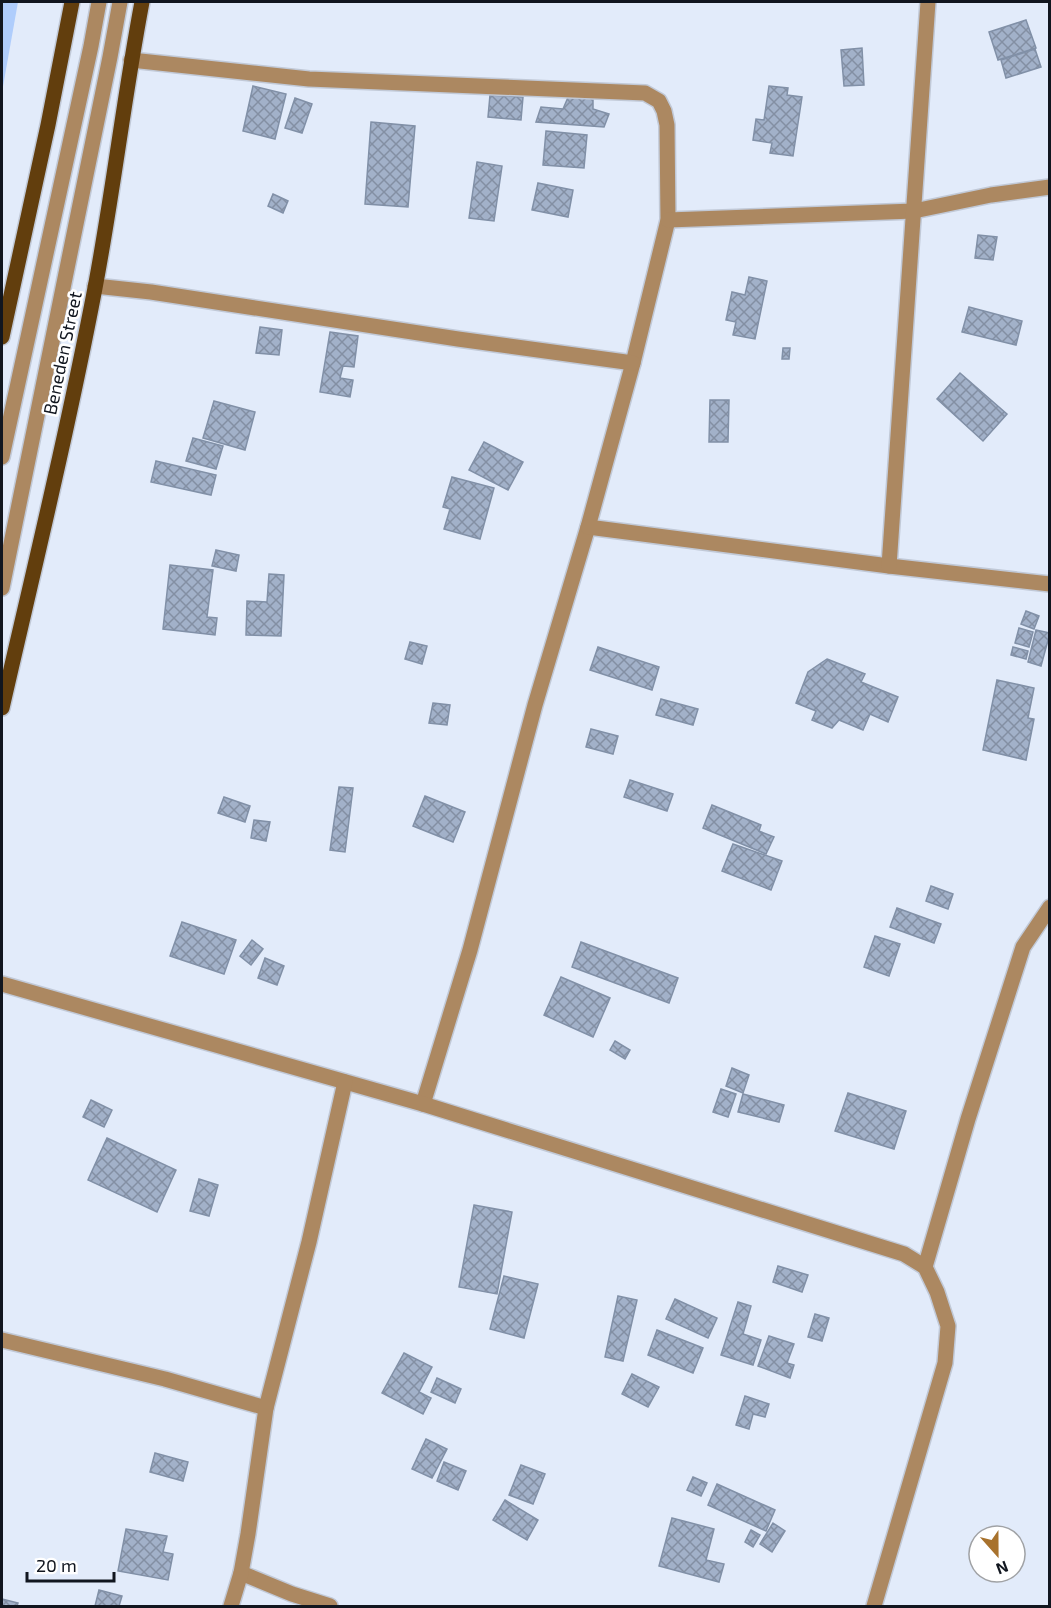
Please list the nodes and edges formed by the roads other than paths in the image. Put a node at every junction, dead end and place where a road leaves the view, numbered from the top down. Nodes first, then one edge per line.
1 (72, 2) edge
2 (99, 2) edge
3 (120, 2) edge
4 (142, 2) edge
5 (928, 2) edge
6 (131, 60) junction
7 (1050, 187) edge
8 (914, 212) junction
9 (668, 220) junction
10 (95, 286) junction
11 (2, 338) edge
12 (633, 363) junction
13 (2, 457) edge
14 (588, 528) junction
15 (889, 566) junction
16 (1050, 584) edge
17 (2, 588) edge
18 (2, 708) edge
19 (1049, 908) edge
20 (2, 984) edge
21 (345, 1082) junction
22 (423, 1104) junction
23 (924, 1267) junction
24 (2, 1340) edge
25 (266, 1408) junction
26 (241, 1573) junction
27 (231, 1606) edge
28 (330, 1606) edge
29 (874, 1606) edge

1 - 11 main road
2 - 13 street
3 - 17 street
4 - 6 main road, Beneden Street
5 - 8 street
6 - 9 street
6 - 10 main road, Beneden Street
7 - 8 street
8 - 9 street
8 - 15 street
9 - 12 street
10 - 12 street
10 - 18 main road, Beneden Street
12 - 14 street
14 - 15 street
14 - 22 street
15 - 16 street
19 - 23 street
20 - 21 street
21 - 22 street
21 - 25 street
22 - 23 street
23 - 29 street
24 - 25 street
25 - 26 street
26 - 27 street
26 - 28 street

